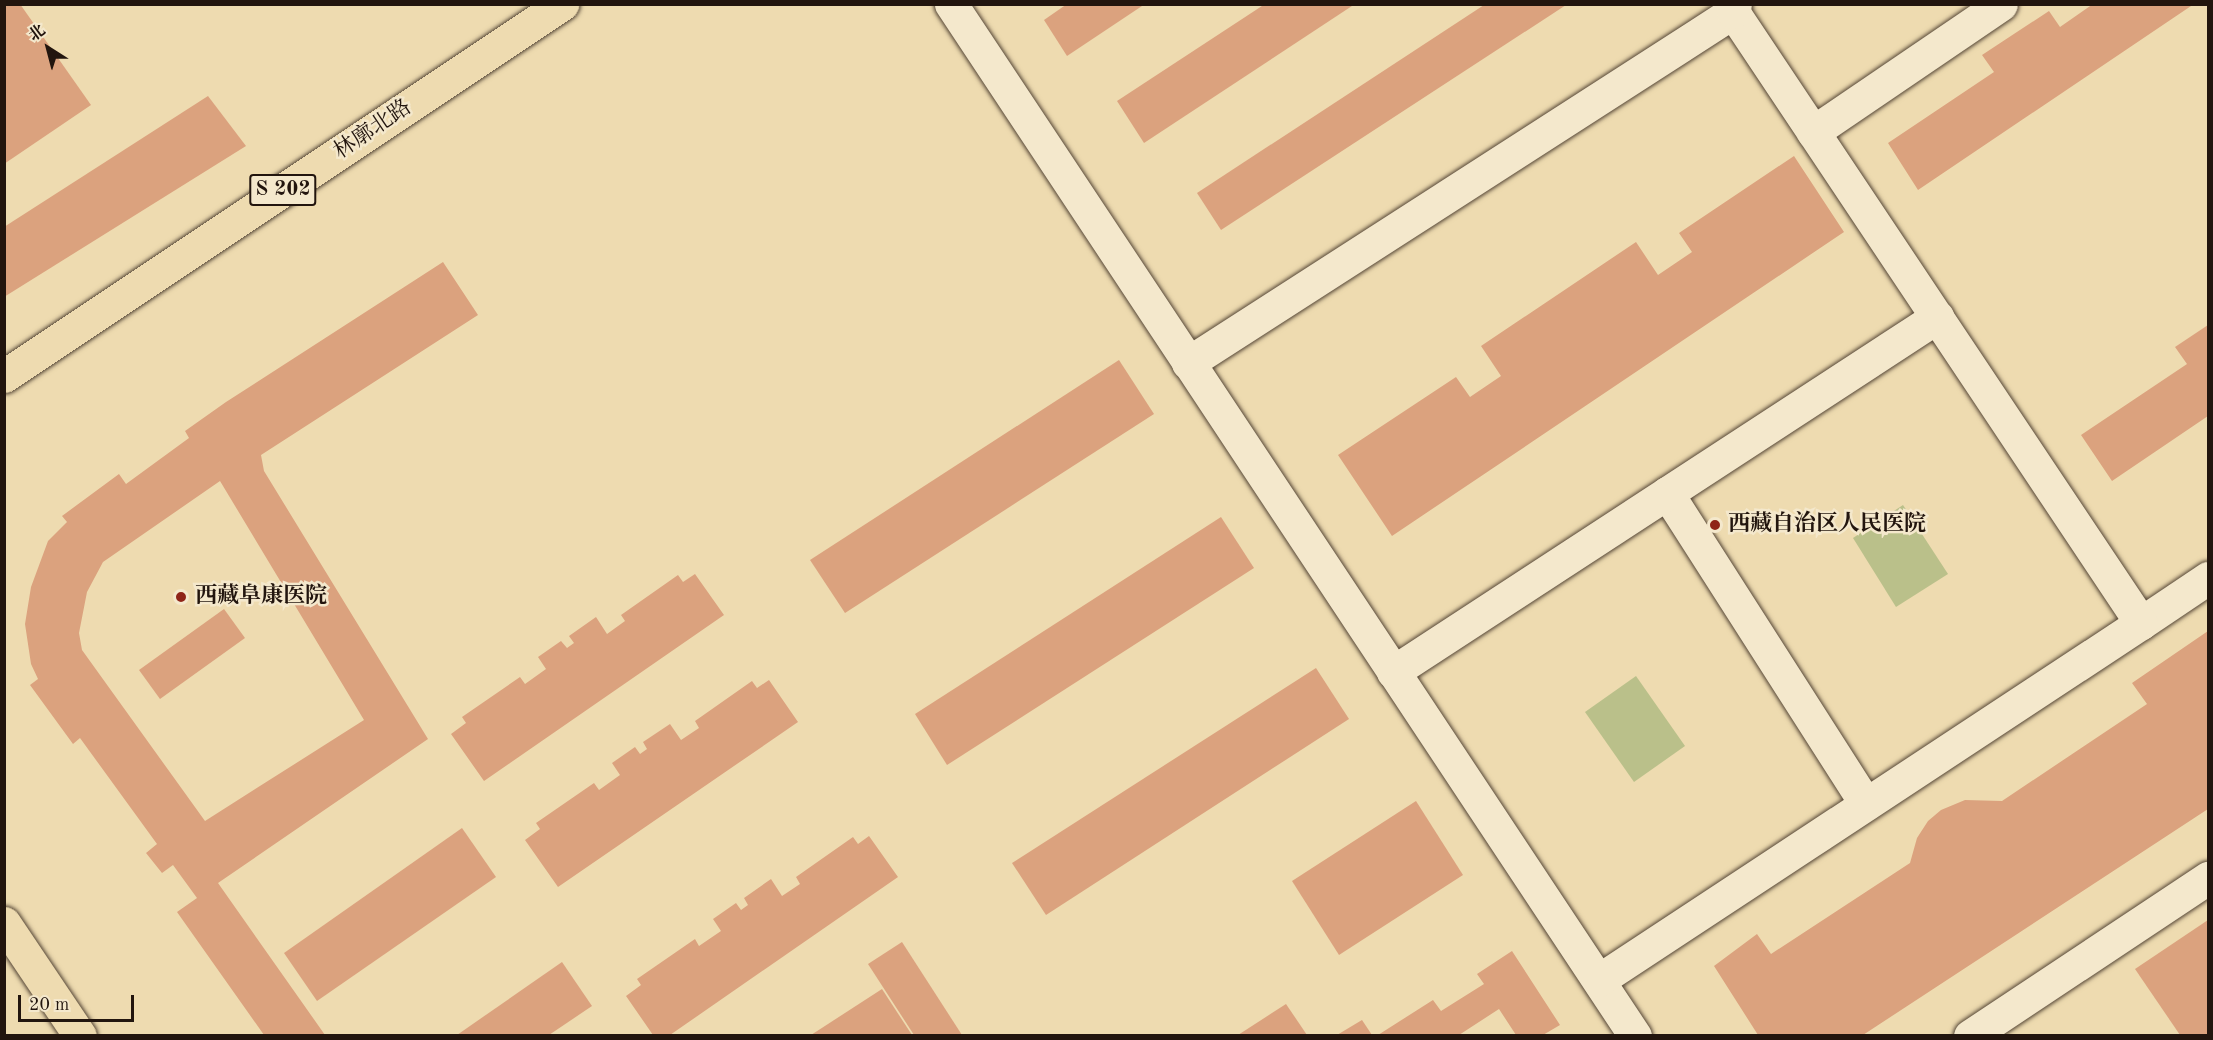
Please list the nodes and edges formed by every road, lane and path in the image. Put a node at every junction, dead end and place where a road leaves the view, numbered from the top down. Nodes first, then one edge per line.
1 (562, 4) edge
2 (2001, 4) edge
3 (955, 6) edge
4 (1734, 8) edge
5 (1814, 132) junction
6 (1936, 317) junction
7 (1188, 363) junction
8 (4, 376) edge
9 (1667, 493) junction
10 (2208, 578) edge
11 (2141, 623) junction
12 (1393, 672) junction
13 (1866, 804) junction
14 (2208, 878) edge
15 (4, 922) edge
16 (1599, 980) junction
17 (80, 1035) edge
18 (1635, 1035) edge
19 (1970, 1035) edge

1 - 8 main road, 林廓北路 / S 202
2 - 5 lane
3 - 7 lane
4 - 5 lane
4 - 7 lane
5 - 6 lane
6 - 9 lane
6 - 11 lane
7 - 12 lane
9 - 12 lane
9 - 13 lane
10 - 11 lane
11 - 13 lane
12 - 16 lane
13 - 16 lane
14 - 19 lane
15 - 17 main road
16 - 18 lane

